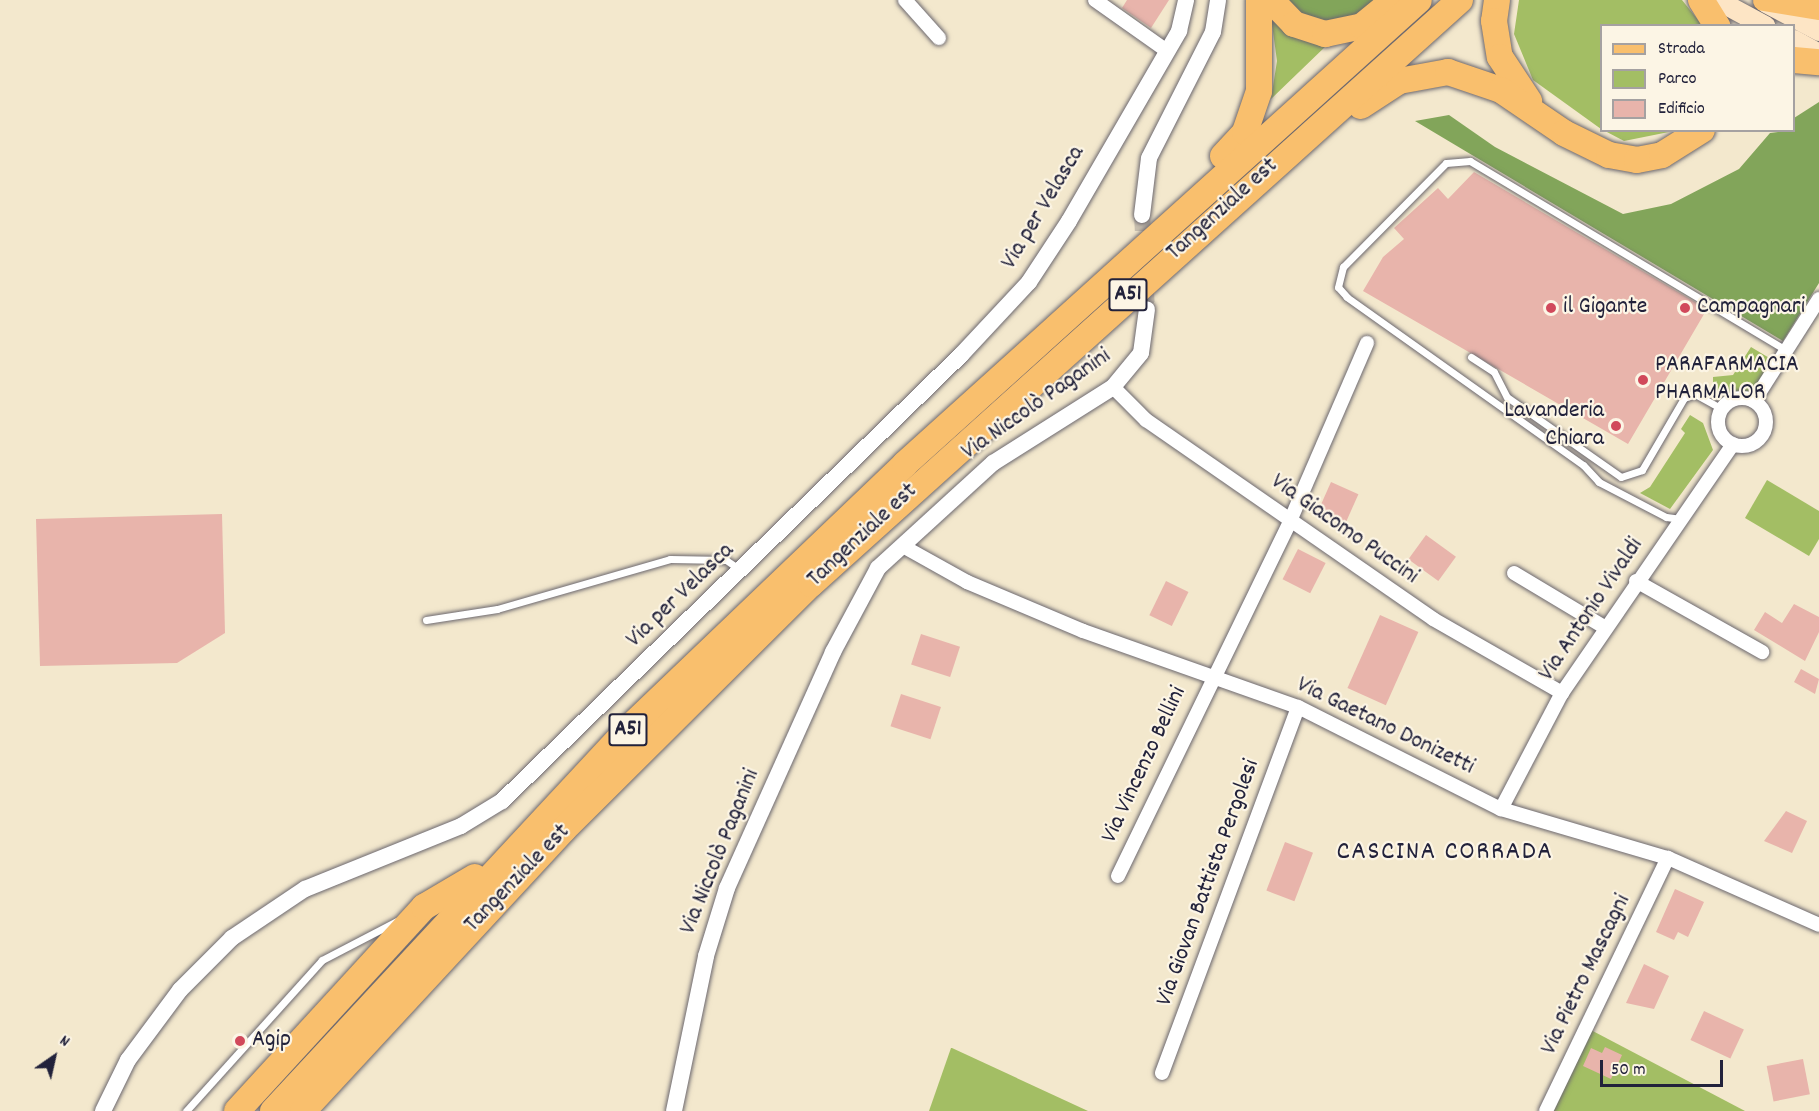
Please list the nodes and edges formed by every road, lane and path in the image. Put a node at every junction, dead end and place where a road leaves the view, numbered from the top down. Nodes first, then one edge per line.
1 (905, 0) edge
2 (1095, 0) edge
3 (1186, 0) edge
4 (1218, 0) edge
5 (1259, 0) edge
6 (1271, 0) edge
7 (1393, 0) edge
8 (1419, 0) edge
9 (1460, 0) edge
10 (1497, 0) edge
11 (1701, 0) edge
12 (1717, 0) edge
13 (1762, 0) edge
14 (1819, 9) edge
15 (1716, 24) edge
16 (1761, 24) edge
17 (1819, 31) edge
18 (939, 39) dead end
19 (1795, 41) edge
20 (1167, 51) junction
21 (1819, 54) edge
22 (1795, 60) edge
23 (1819, 62) edge
24 (1541, 115) junction
25 (1699, 132) edge
26 (1289, 151) junction
27 (1142, 215) tunnel mouth
28 (1174, 219) junction
29 (1819, 299) edge
30 (1147, 309) tunnel mouth
31 (1367, 343) dead end
32 (1786, 350) junction
33 (1471, 357) dead end
34 (1113, 387) junction
35 (1754, 401) junction
36 (1722, 409) junction
37 (1733, 444) junction
38 (1682, 519) junction
39 (1290, 521) junction
40 (903, 545) junction
41 (741, 571) junction
42 (1514, 573) dead end
43 (1636, 581) junction
44 (426, 620) dead end
45 (1606, 628) junction
46 (1762, 652) dead end
47 (1213, 674) junction
48 (1562, 693) junction
49 (1298, 707) junction
50 (1501, 809) junction
51 (1668, 858) junction
52 (496, 864) junction
53 (1118, 876) dead end
54 (424, 907) junction
55 (1819, 925) edge
56 (1162, 1073) dead end
57 (103, 1111) edge
58 (186, 1111) edge
59 (237, 1111) edge
60 (273, 1111) edge
61 (303, 1111) edge
62 (674, 1111) edge
63 (1546, 1111) edge

1 - 18 street
2 - 20 street
3 - 20 street, Via per Velasca
4 - 27 street
5 - 28 highway
6 - 7 highway
8 - 28 highway, Tangenziale est / A51
9 - 26 highway, Tangenziale est / A51
10 - 24 highway
11 - 15 highway
12 - 16 main road
13 - 14 main road
13 - 17 main road
19 - 21 main road
20 - 41 street, Via per Velasca
22 - 23 highway
24 - 25 highway
24 - 26 highway
26 - 61 highway, Tangenziale est / A51
28 - 52 highway, Tangenziale est / A51
29 - 32 street
30 - 34 street, Via Niccolò Paganini
31 - 39 street, Via Vincenzo Bellini
32 - 35 street
32 - 38 lane
33 - 36 lane
34 - 39 street, Via Giacomo Puccini
34 - 40 street, Via Niccolò Paganini
35 - 36 street
35 - 37 street
36 - 37 street
37 - 38 street, Via Antonio Vivaldi
38 - 43 street, Via Antonio Vivaldi
39 - 47 street, Via Vincenzo Bellini
39 - 48 street, Via Giacomo Puccini
40 - 47 street, Via Gaetano Donizetti
40 - 62 street, Via Niccolò Paganini
41 - 44 lane
41 - 57 street, Via per Velasca
42 - 45 street
43 - 45 street, Via Antonio Vivaldi
43 - 46 street
45 - 48 street, Via Antonio Vivaldi
47 - 49 street, Via Gaetano Donizetti
47 - 53 street, Via Vincenzo Bellini
48 - 50 street, Via Antonio Vivaldi
49 - 50 street, Via Gaetano Donizetti
49 - 56 street, Via Giovan Battista Pergolesi
50 - 51 street, Via Gaetano Donizetti
51 - 55 street, Via Gaetano Donizetti
51 - 63 street, Via Pietro Mascagni
52 - 54 highway
52 - 60 highway, Tangenziale est / A51
54 - 58 lane
54 - 59 highway

